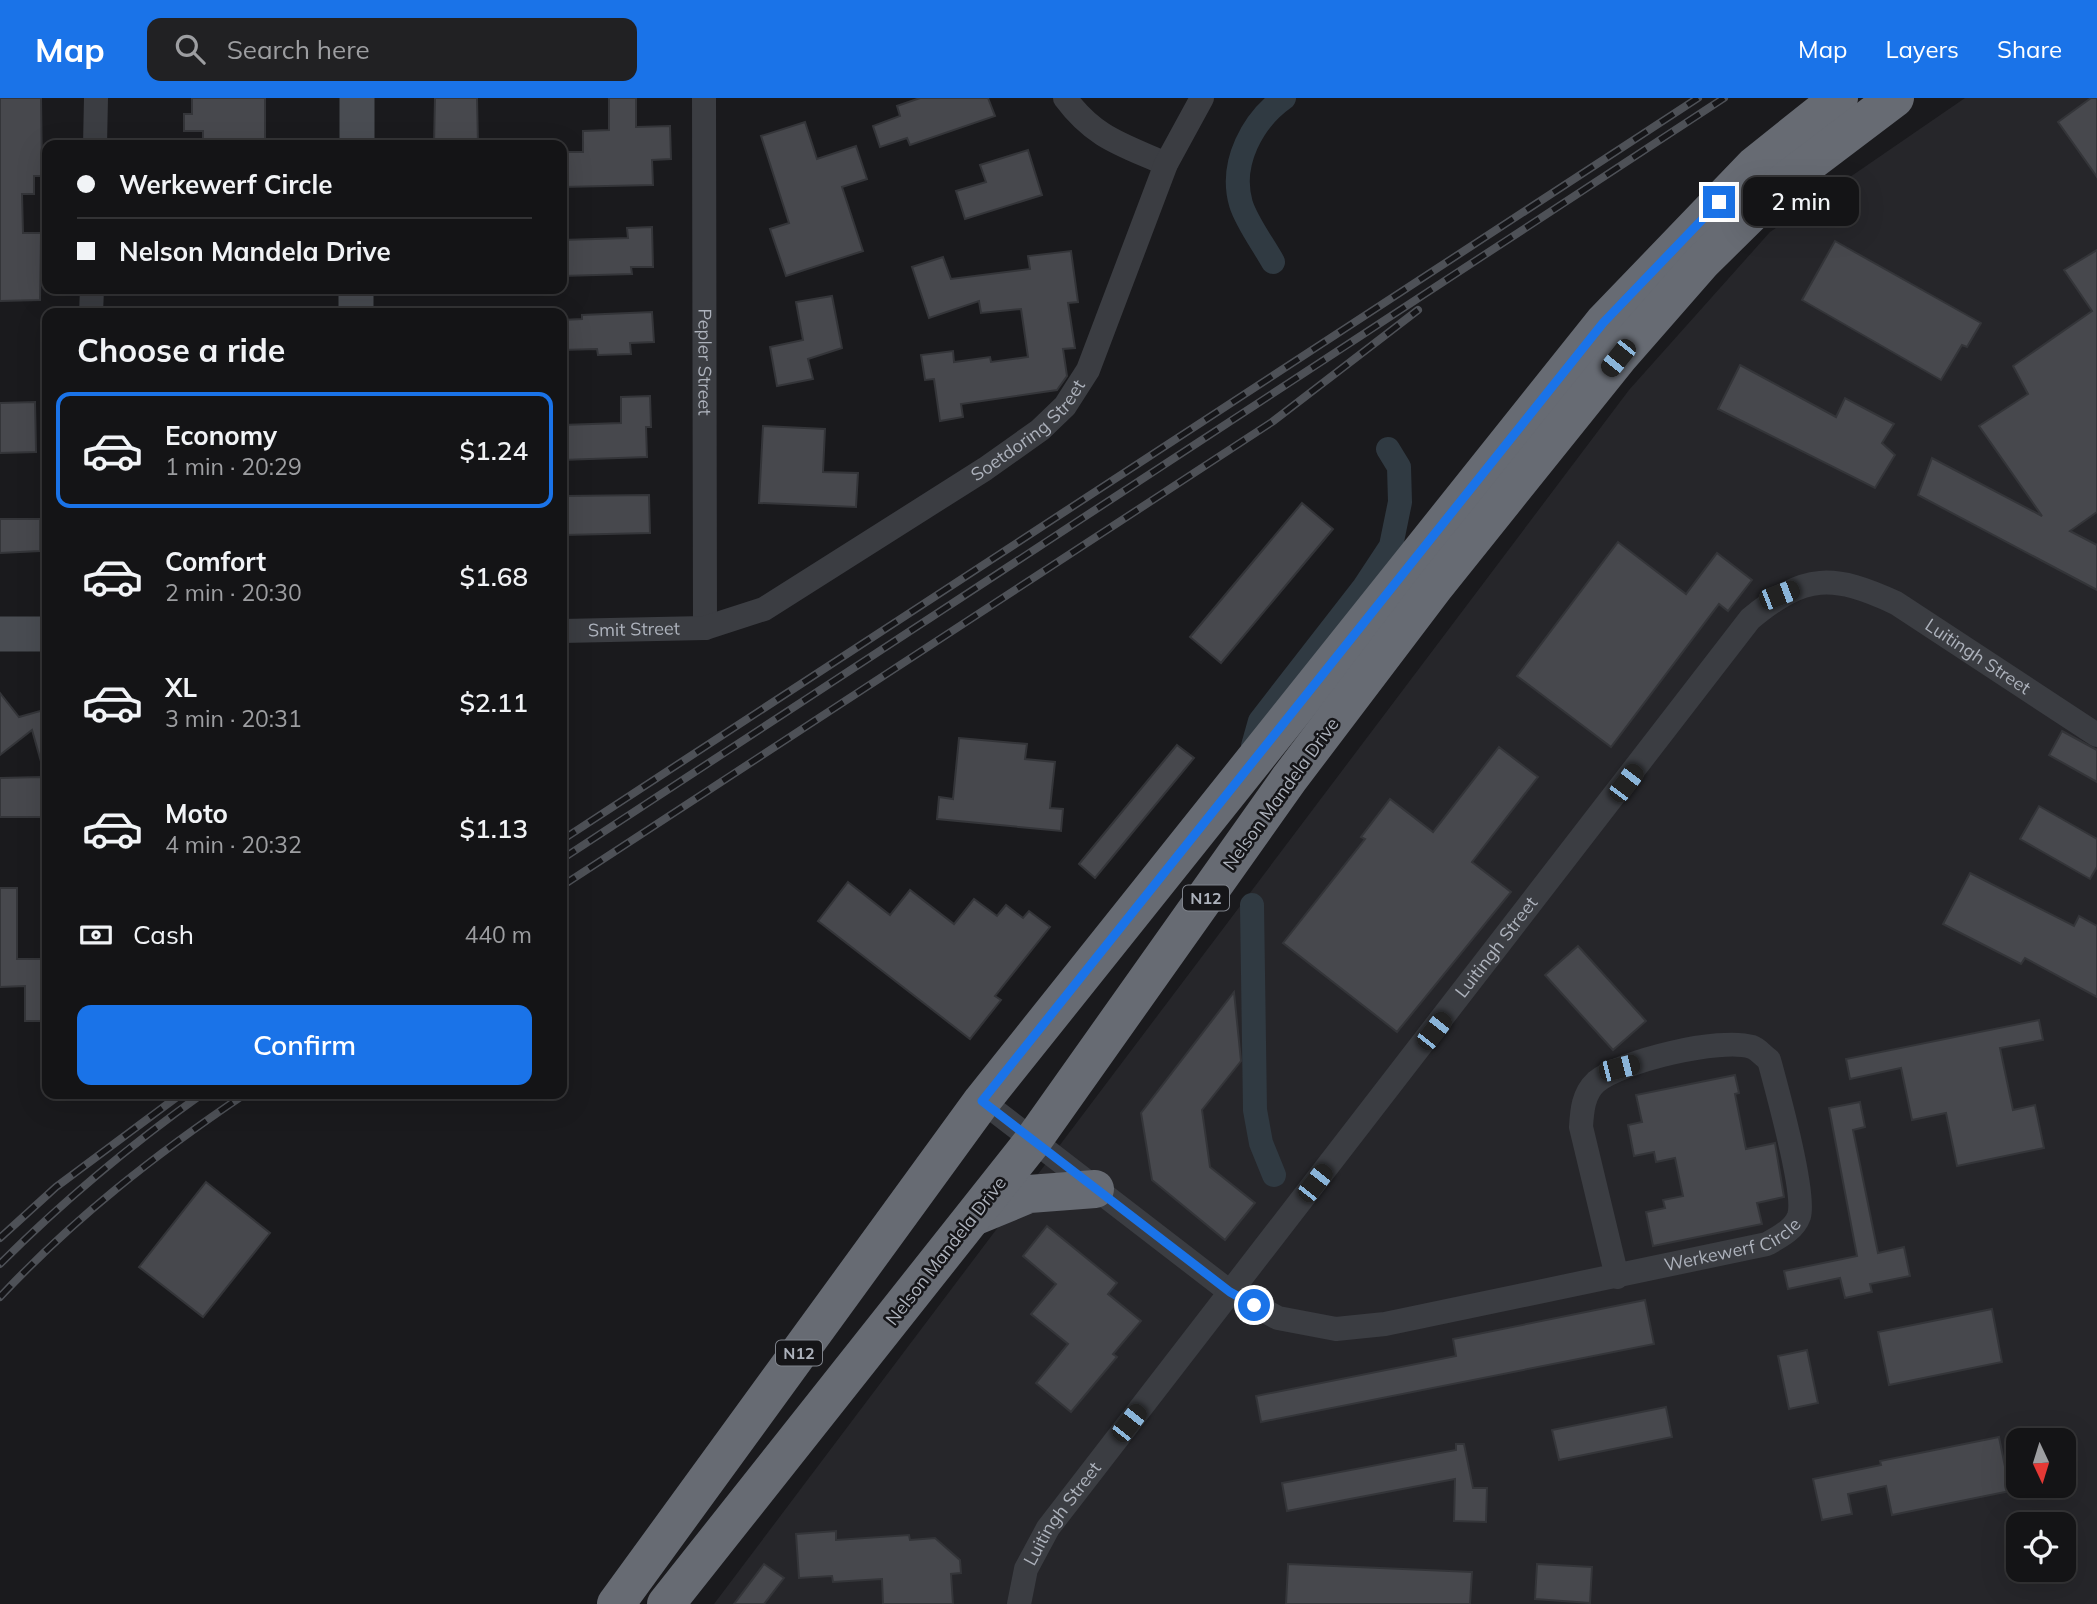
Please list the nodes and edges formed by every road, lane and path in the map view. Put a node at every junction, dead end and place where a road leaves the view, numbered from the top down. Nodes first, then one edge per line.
1 (96, 98) edge
2 (357, 98) edge
3 (704, 98) edge
4 (1065, 98) edge
5 (1202, 98) edge
6 (1839, 98) edge
7 (1895, 98) edge
8 (95, 140) edge
9 (357, 140) edge
10 (1166, 163) junction
11 (705, 628) junction
12 (567, 631) edge
13 (0, 634) edge
14 (42, 634) edge
15 (2097, 735) edge
16 (982, 1101) junction
17 (1032, 1142) junction
18 (1095, 1189) junction
19 (971, 1219) junction
20 (1617, 1277) junction
21 (1230, 1292) junction
22 (616, 1604) edge
23 (666, 1604) edge
24 (1019, 1604) edge

1 - 8 street
2 - 9 street
3 - 11 street, Pepler Street
4 - 10 street
5 - 10 street, Soetdoring Street
6 - 16 highway, Nelson Mandela Drive / N12
7 - 17 highway, Nelson Mandela Drive / N12
10 - 11 street, Soetdoring Street
11 - 12 street, Smit Street
13 - 14 street
15 - 21 street, Luitingh Street
16 - 17 street, Werkewerf Circle
16 - 22 highway, Nelson Mandela Drive / N12
17 - 18 street, Werkewerf Circle
17 - 19 highway, Nelson Mandela Drive / N12
18 - 19 highway
18 - 21 street, Werkewerf Circle
19 - 23 highway, Nelson Mandela Drive / N12
20 - 20 street, Werkewerf Circle
20 - 21 street, Werkewerf Circle
21 - 24 street, Luitingh Street

